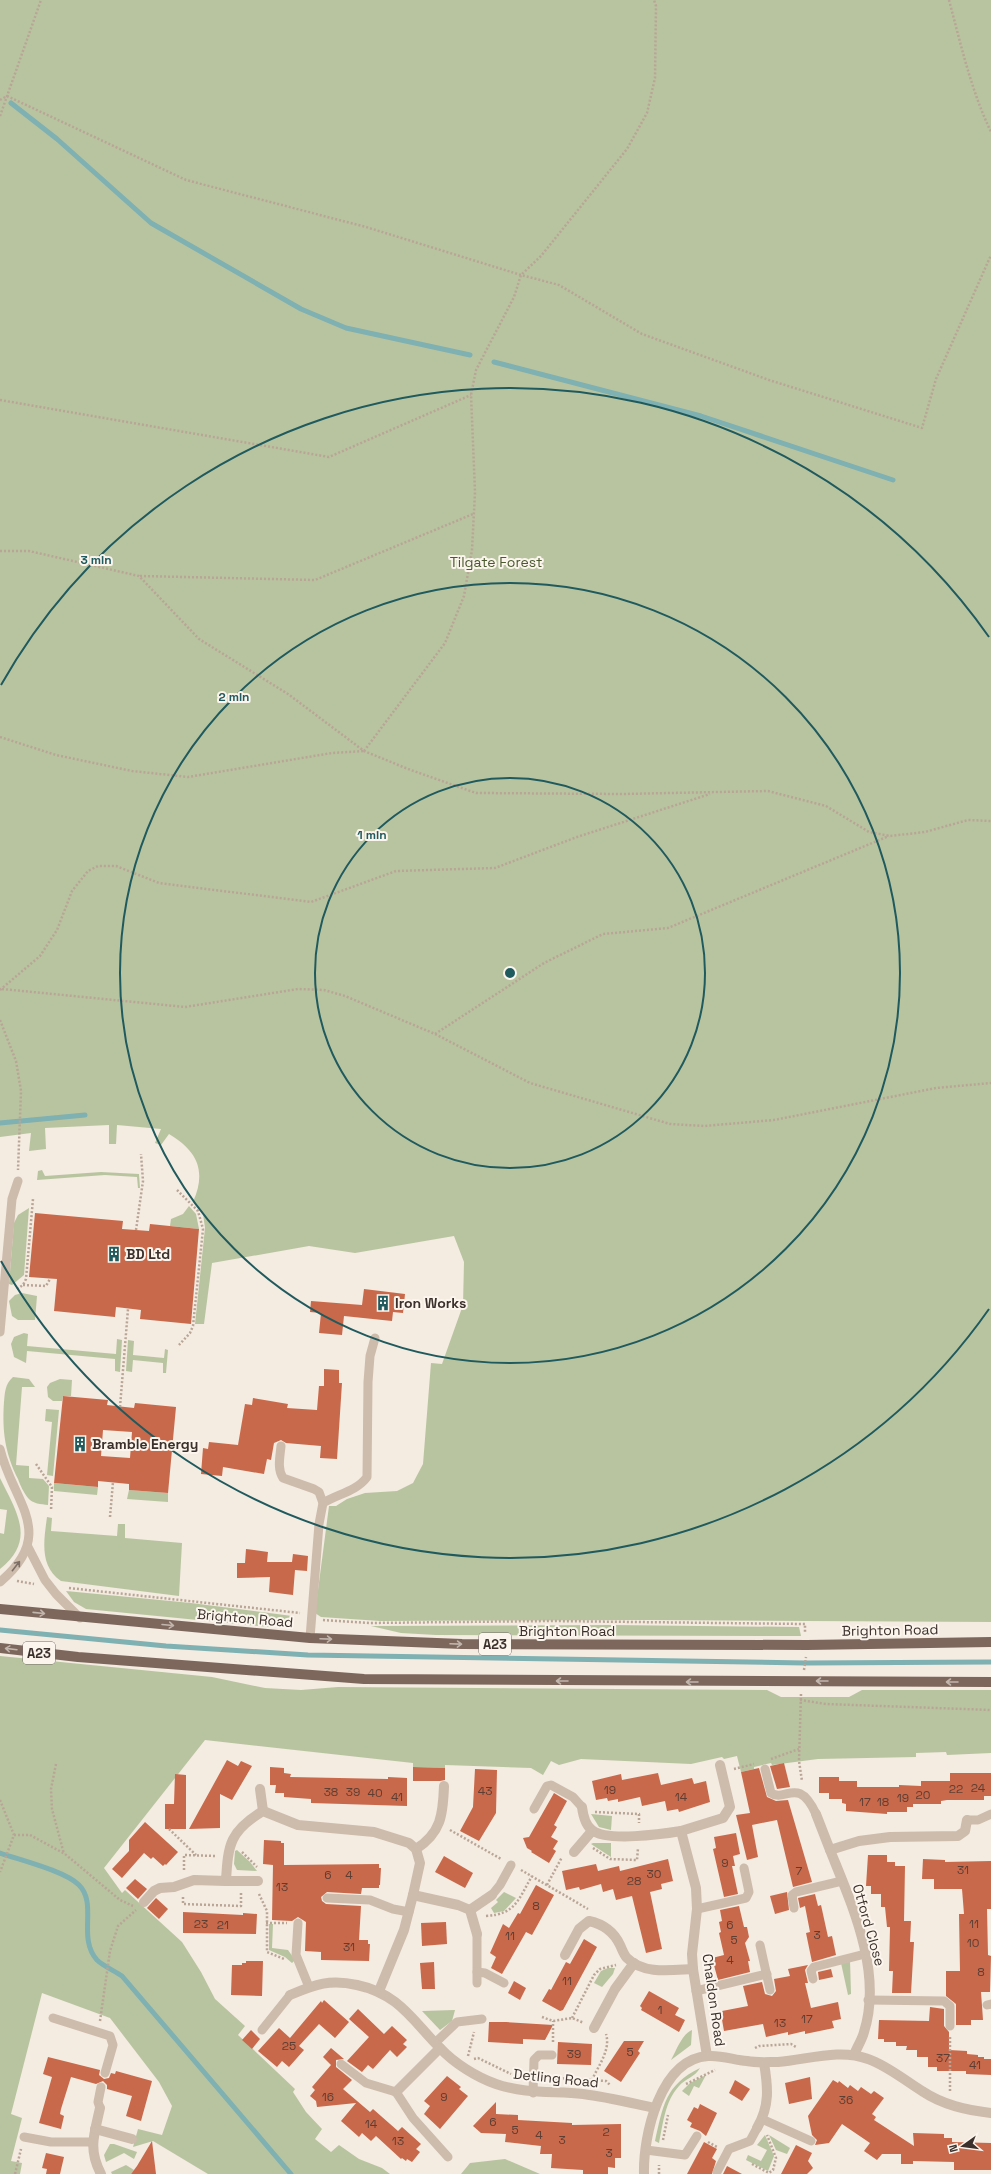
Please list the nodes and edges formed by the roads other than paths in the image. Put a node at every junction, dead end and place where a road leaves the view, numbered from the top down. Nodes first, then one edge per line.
1 (18, 1181) road end
2 (0, 1332) edge
3 (375, 1338) dead end
4 (281, 1446) dead end
5 (0, 1449) edge
6 (322, 1503) junction
7 (28, 1546) junction
8 (2, 1580) edge
9 (0, 1610) edge
10 (80, 1618) junction
11 (310, 1638) junction
12 (991, 1642) edge
13 (0, 1648) edge
14 (991, 1682) edge
15 (720, 1765) dead end
16 (765, 1769) dead end
17 (444, 1786) dead end
18 (260, 1789) dead end
19 (582, 1808) joint
20 (534, 1809) dead end
21 (263, 1811) junction
22 (816, 1814) joint
23 (991, 1814) edge
24 (967, 1820) joint
25 (592, 1830) junction
26 (681, 1831) junction
27 (416, 1849) junction
28 (830, 1850) junction
29 (574, 1852) dead end
30 (511, 1864) road end
31 (744, 1868) dead end
32 (842, 1880) junction
33 (226, 1881) junction
34 (258, 1881) dead end
35 (413, 1895) junction
36 (492, 1895) joint
37 (327, 1898) dead end
38 (144, 1902) dead end
39 (794, 1908) dead end
40 (697, 1909) junction
41 (408, 1912) junction
42 (472, 1914) junction
43 (298, 1923) road end
44 (476, 1934) joint
45 (760, 1945) dead end
46 (865, 1954) junction
47 (564, 1955) dead end
48 (630, 1960) junction
49 (693, 1969) junction
50 (477, 1972) junction
51 (767, 1974) junction
52 (813, 1979) dead end
53 (477, 1982) dead end
54 (504, 1983) dead end
55 (309, 1986) junction
56 (770, 1990) dead end
57 (379, 1991) junction
58 (696, 1991) junction
59 (290, 1995) joint
60 (868, 2000) junction
61 (53, 2018) dead end
62 (478, 2019) road end
63 (594, 2028) dead end
64 (262, 2030) dead end
65 (950, 2030) road end
66 (438, 2046) junction
67 (552, 2055) road end
68 (854, 2055) junction
69 (707, 2056) junction
70 (764, 2062) junction
71 (341, 2064) dead end
72 (105, 2074) dead end
73 (101, 2087) dead end
74 (396, 2092) junction
75 (533, 2093) junction
76 (100, 2108) joint
77 (655, 2108) junction
78 (991, 2113) edge
79 (762, 2119) junction
80 (95, 2128) junction
81 (757, 2128) joint
82 (697, 2136) dead end
83 (24, 2137) road end
84 (132, 2139) dead end
85 (92, 2142) junction
86 (811, 2142) dead end
87 (646, 2150) junction
88 (448, 2157) dead end
89 (717, 2172) dead end
90 (101, 2174) edge
91 (644, 2174) edge

1 - 2 lane
3 - 6 lane
4 - 6 lane
5 - 7 lane
6 - 11 lane
8 -> 7 lane
7 - 10 lane
9 -> 10 main road, Brighton Road / A23
10 -> 11 main road, Brighton Road / A23
11 -> 12 main road, Brighton Road / A23
14 -> 13 main road, A23
15 - 26 street
16 - 22 lane
17 - 27 street
18 - 21 street
19 - 20 lane
19 - 25 street
21 - 27 street
21 - 33 street
22 - 28 street, Otford Close
23 - 24 lane
24 - 28 street
25 - 26 street
25 - 29 street
26 - 40 street, Chaldon Road
27 - 35 street
28 - 32 street, Otford Close
30 - 36 lane
31 - 40 lane
32 - 39 lane
32 - 46 street, Otford Close
33 - 34 street
33 - 38 street
35 - 41 street
35 - 42 street
36 - 42 street
37 - 41 lane
40 - 49 street, Chaldon Road
41 - 57 street
42 - 44 street
43 - 55 lane
44 - 50 lane
45 - 51 lane
46 - 52 lane
46 - 60 street, Otford Close
47 - 48 street
48 - 49 street
48 - 63 street
49 - 58 street, Chaldon Road
50 - 53 lane
50 - 54 lane
51 - 56 lane
51 - 58 lane
55 - 57 street, Detling Road
55 - 59 street, Detling Road
57 - 66 street, Detling Road
58 - 69 street, Chaldon Road
59 - 64 lane
60 - 65 lane
60 - 68 street, Otford Close
61 - 72 lane
62 - 66 lane
66 - 74 street
66 - 75 street, Detling Road
67 - 75 lane
68 - 70 street
68 - 78 street
69 - 70 street
69 - 77 street
70 - 79 street
71 - 74 lane
73 - 76 lane
74 - 88 lane
75 - 77 street, Detling Road
76 - 80 street
77 - 87 street
79 - 81 street
79 - 86 lane
80 - 84 street
80 - 85 street
81 - 89 lane
82 - 87 lane
83 - 85 lane
85 - 90 street
87 - 91 street

